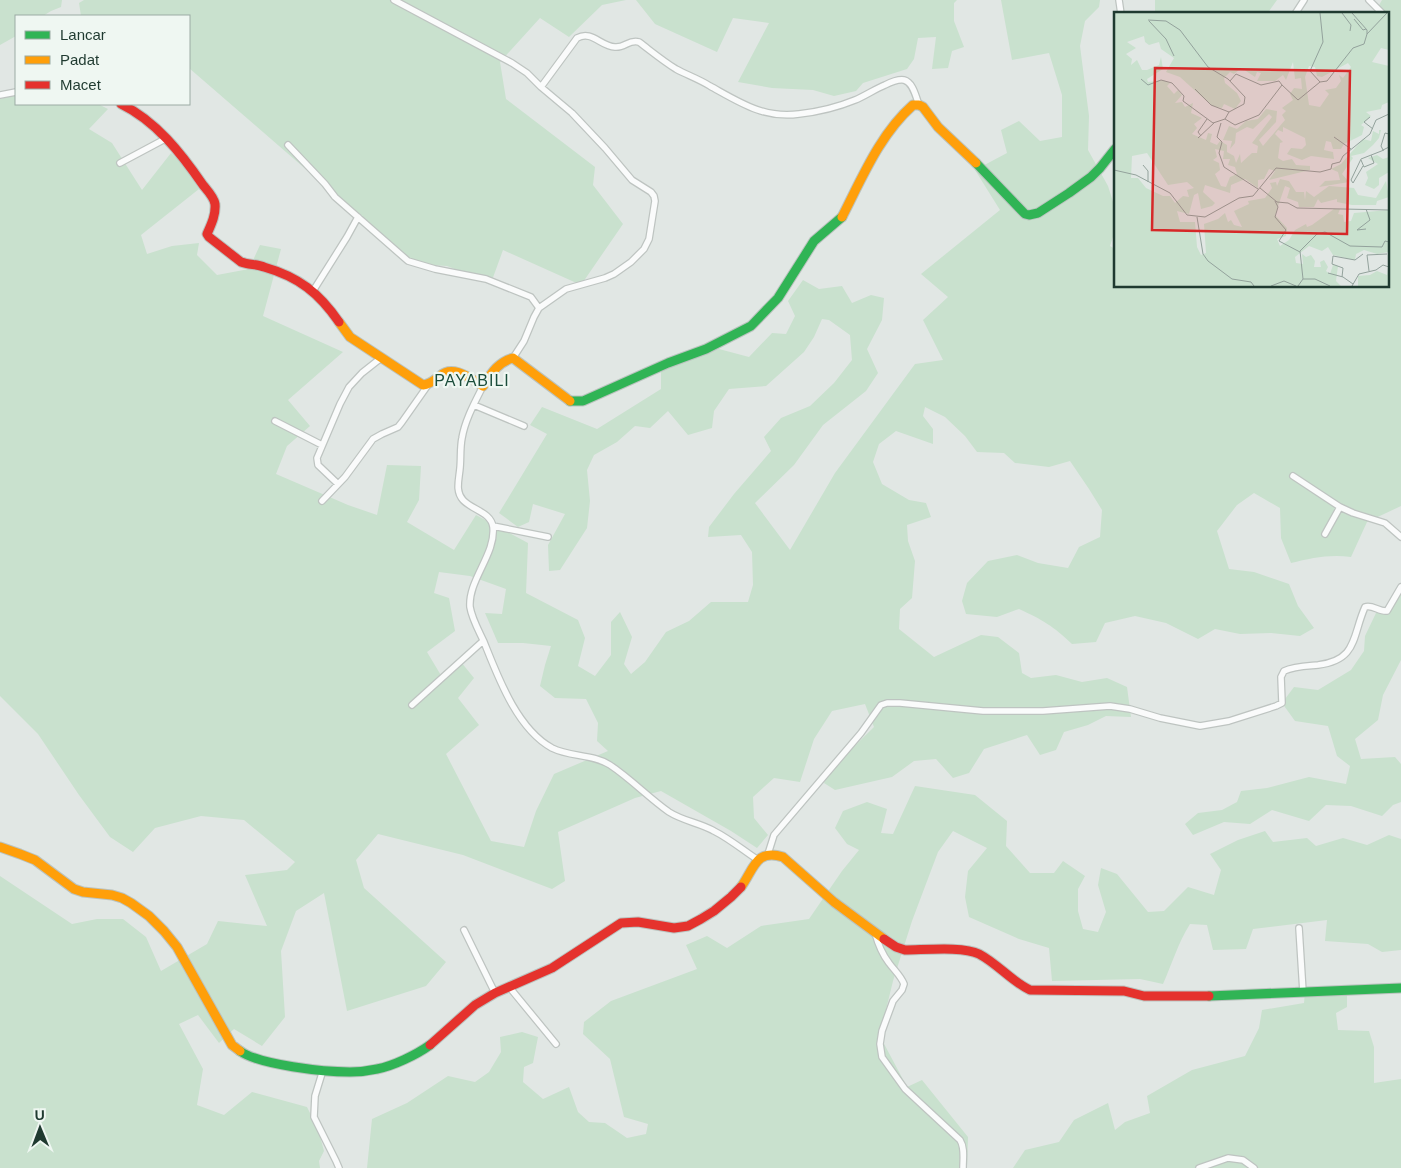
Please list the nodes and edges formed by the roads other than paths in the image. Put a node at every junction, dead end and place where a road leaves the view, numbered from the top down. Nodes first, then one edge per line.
1 (394, 0) edge
2 (1304, 0) edge
3 (1369, 0) edge
4 (1296, 12) edge
5 (1381, 12) edge
6 (541, 87) junction
7 (15, 92) edge
8 (0, 95) edge
9 (123, 105) edge
10 (919, 105) junction
11 (165, 139) junction
12 (288, 145) dead end
13 (1114, 150) edge
14 (120, 163) dead end
15 (358, 217) junction
16 (313, 291) junction
17 (540, 308) junction
18 (381, 358) junction
19 (513, 358) junction
20 (428, 385) junction
21 (483, 386) junction
22 (474, 405) junction
23 (275, 421) dead end
24 (524, 426) dead end
25 (322, 445) junction
26 (1293, 476) dead end
27 (338, 484) junction
28 (322, 500) dead end
29 (1340, 507) junction
30 (493, 526) junction
31 (1325, 534) dead end
32 (548, 537) dead end
33 (1401, 537) edge
34 (1401, 587) edge
35 (483, 641) junction
36 (412, 705) dead end
37 (0, 847) edge
38 (768, 854) junction
39 (758, 860) junction
40 (1299, 928) dead end
41 (464, 930) dead end
42 (874, 933) junction
43 (510, 988) junction
44 (1401, 988) edge
45 (1303, 992) junction
46 (495, 993) junction
47 (556, 1044) dead end
48 (322, 1070) junction
49 (339, 1168) edge
50 (963, 1168) edge
51 (1199, 1168) edge
52 (1254, 1168) edge

1 - 6 street
2 - 4 street
3 - 5 street
6 - 10 street
6 - 17 street
7 - 8 street
9 - 11 street
10 - 13 street
10 - 19 street
11 - 14 street
11 - 16 street
12 - 15 street
15 - 16 street
15 - 17 street
16 - 18 street
17 - 19 street
18 - 20 street
18 - 25 street
19 - 21 street
20 - 21 street
20 - 27 street
21 - 22 street
22 - 24 street
22 - 30 street
23 - 25 street
25 - 27 street
26 - 29 street
27 - 28 street
29 - 31 street
29 - 33 street
30 - 32 street
30 - 35 street
34 - 38 street
35 - 36 street
35 - 39 street
37 - 48 street
38 - 39 street
38 - 42 street
39 - 43 street
40 - 45 street
41 - 46 street
42 - 45 street
42 - 50 street
43 - 46 street
43 - 47 street
44 - 45 street
46 - 48 street
48 - 49 street
51 - 52 street

